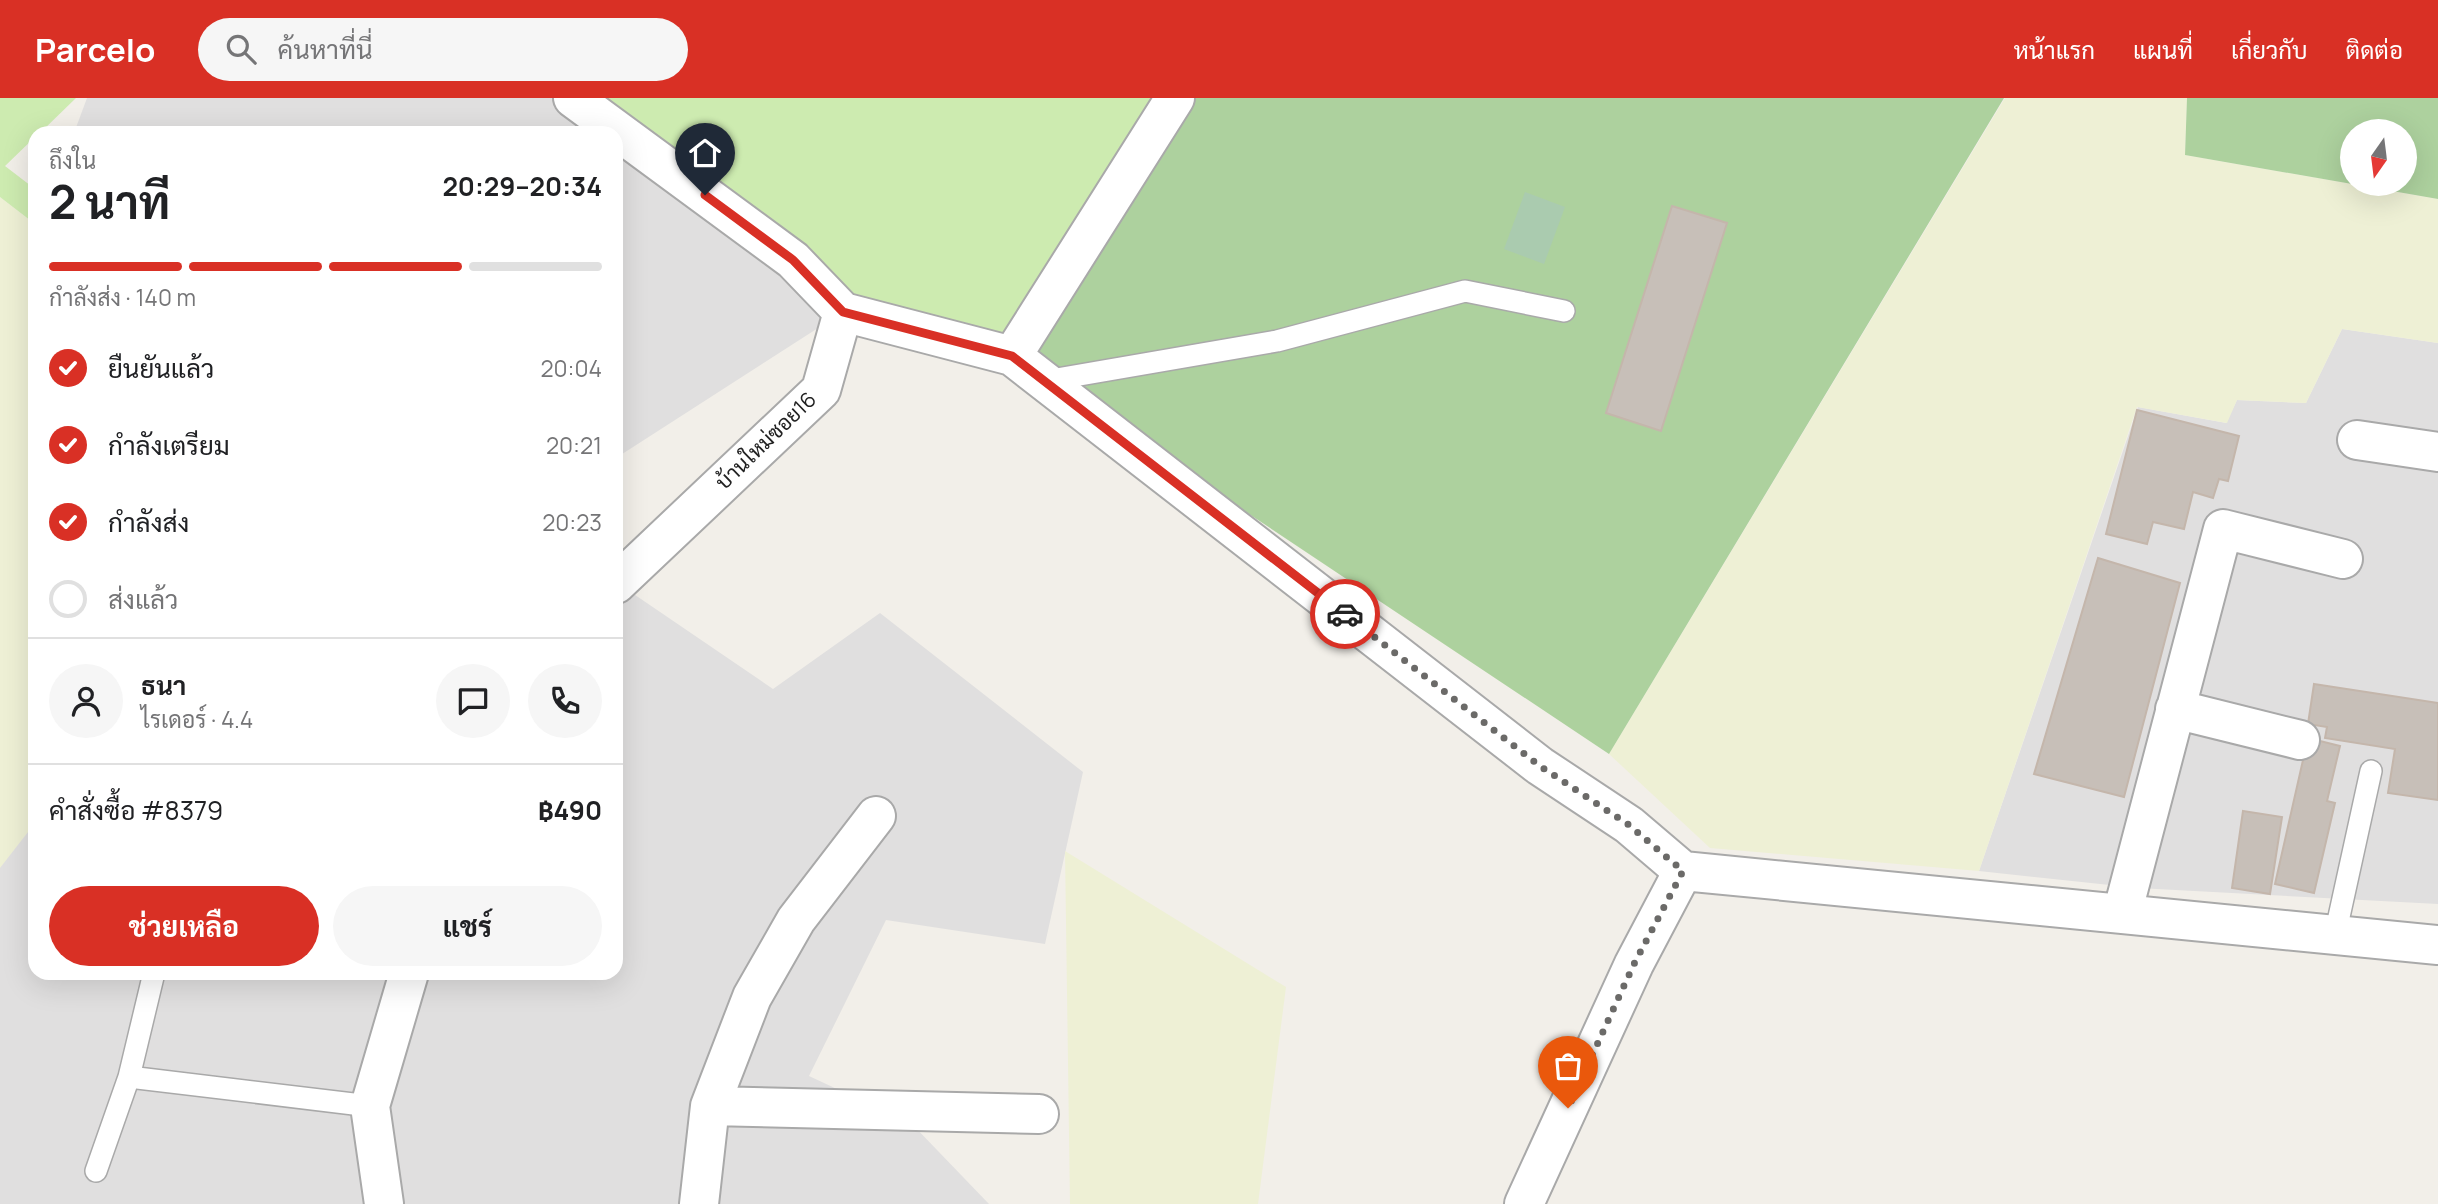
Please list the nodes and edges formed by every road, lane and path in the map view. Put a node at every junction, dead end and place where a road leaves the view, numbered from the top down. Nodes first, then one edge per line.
1 (573, 98) edge
2 (1175, 98) edge
3 (611, 126) edge
4 (623, 135) edge
5 (1564, 311) dead end
6 (843, 312) junction
7 (1012, 356) junction
8 (1045, 381) junction
9 (2357, 440) dead end
10 (2438, 452) edge
11 (2343, 559) dead end
12 (623, 577) edge
13 (2175, 709) junction
14 (2300, 740) dead end
15 (2371, 771) dead end
16 (876, 816) dead end
17 (1683, 871) junction
18 (2122, 914) junction
19 (2335, 935) junction
20 (2438, 945) edge
21 (152, 980) edge
22 (407, 980) edge
23 (129, 1077) junction
24 (370, 1105) junction
25 (710, 1106) junction
26 (1039, 1114) dead end
27 (96, 1171) dead end
28 (384, 1204) edge
29 (699, 1204) edge
30 (1524, 1204) edge

1 - 3 street
2 - 7 street
4 - 6 street
5 - 8 lane
6 - 7 street
6 - 12 street, บ้านใหม่ซอย16
7 - 8 street
8 - 17 street
9 - 10 street
11 - 13 street
13 - 14 street
13 - 18 street
15 - 19 lane
16 - 25 street
17 - 18 street
17 - 30 street
18 - 19 street
19 - 20 street
21 - 23 lane
22 - 24 street
23 - 24 lane
23 - 27 lane
24 - 28 street
25 - 26 street
25 - 29 street

